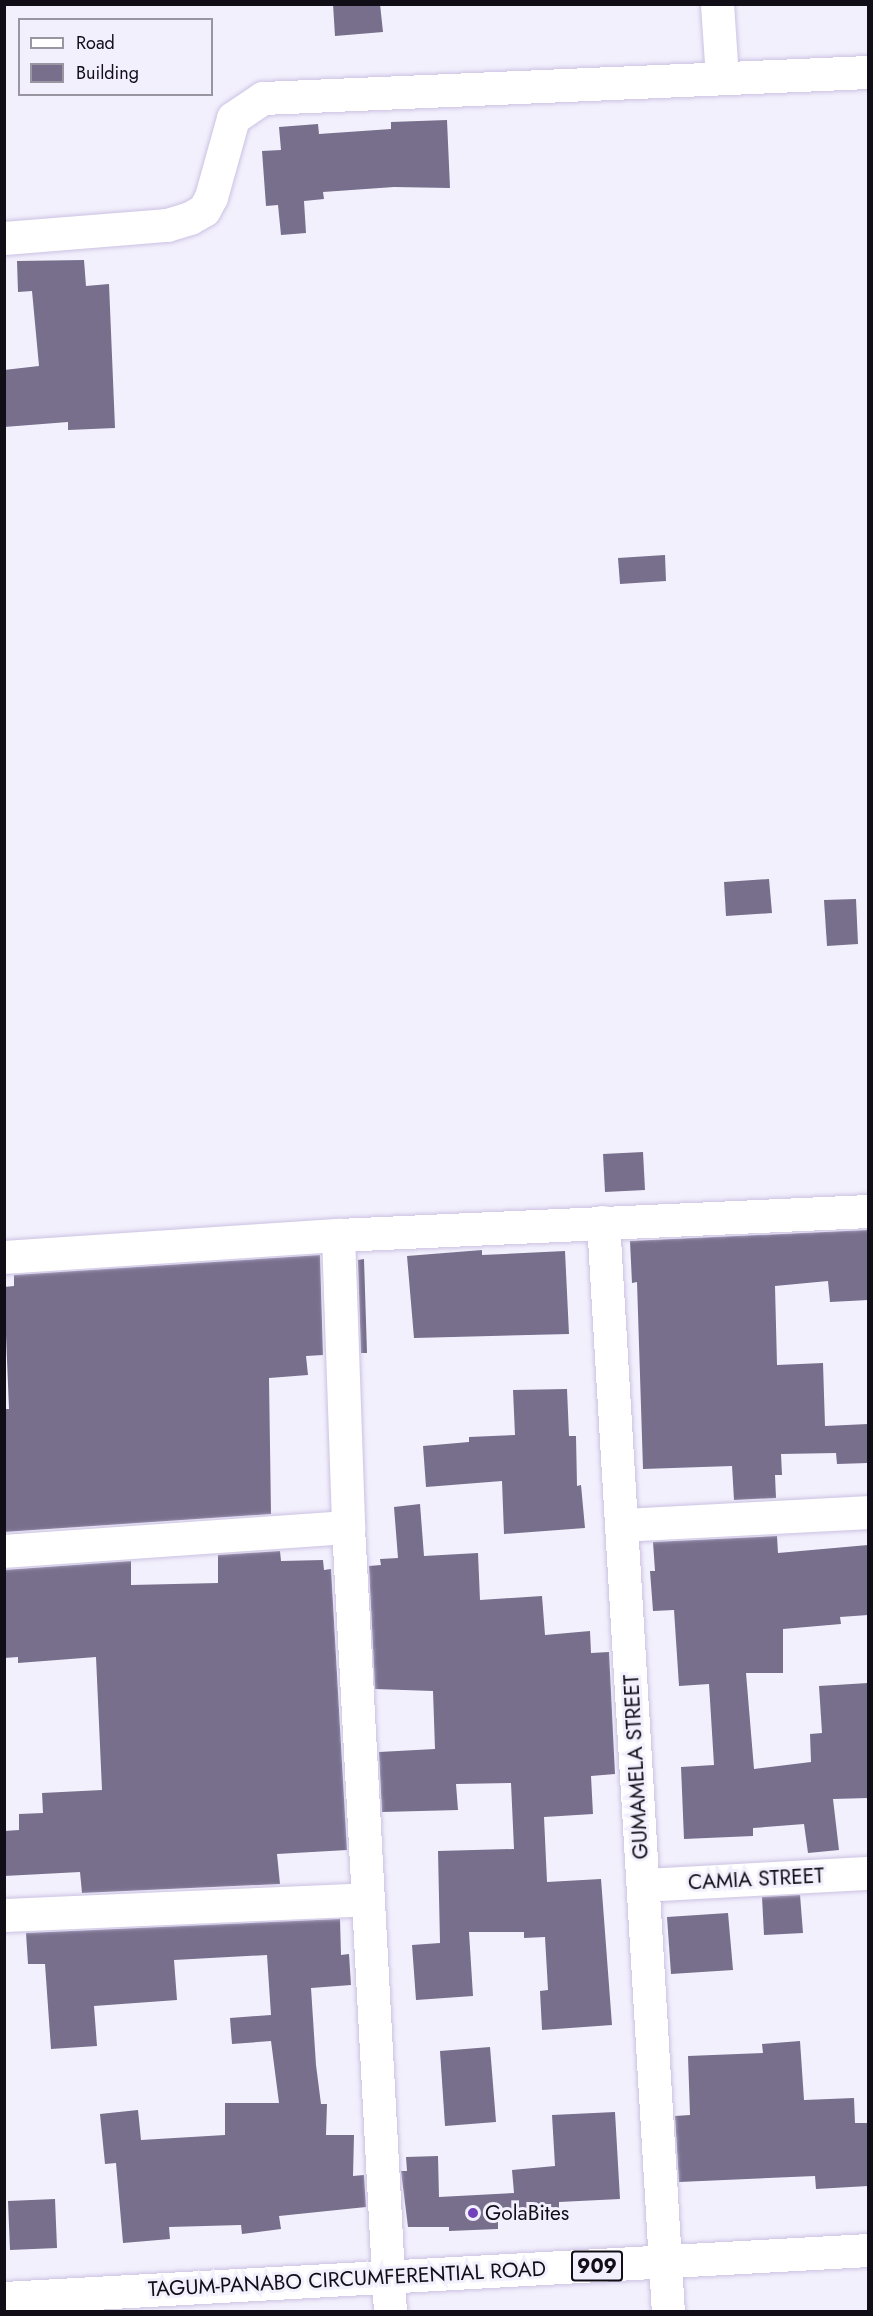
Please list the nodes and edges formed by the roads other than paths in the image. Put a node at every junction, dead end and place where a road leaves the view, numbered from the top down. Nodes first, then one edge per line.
1 (717, 4) edge
2 (868, 72) edge
3 (722, 78) junction
4 (4, 238) edge
5 (868, 1211) edge
6 (603, 1222) junction
7 (338, 1235) junction
8 (4, 1257) edge
9 (868, 1512) edge
10 (621, 1525) junction
11 (348, 1527) junction
12 (4, 1551) edge
13 (868, 1873) edge
14 (643, 1885) junction
15 (368, 1899) junction
16 (4, 1916) edge
17 (868, 2250) edge
18 (666, 2262) junction
19 (389, 2278) junction
20 (4, 2298) edge
21 (390, 2312) edge
22 (668, 2312) edge

1 - 3 street
2 - 3 street
3 - 4 street
5 - 6 street
6 - 7 street
6 - 10 street, GUMAMELA STREET
7 - 8 street
7 - 11 street
9 - 10 street
10 - 14 street, GUMAMELA STREET
11 - 12 street
11 - 15 street
13 - 14 street, CAMIA STREET
14 - 18 street, GUMAMELA STREET
15 - 16 street
15 - 19 street
17 - 18 street, TAGUM-PANABO CIRCUMFERENTIAL ROAD / 909
18 - 19 street, TAGUM-PANABO CIRCUMFERENTIAL ROAD / 909
18 - 22 street, GUMAMELA STREET
19 - 20 street, TAGUM-PANABO CIRCUMFERENTIAL ROAD / 909
19 - 21 street

